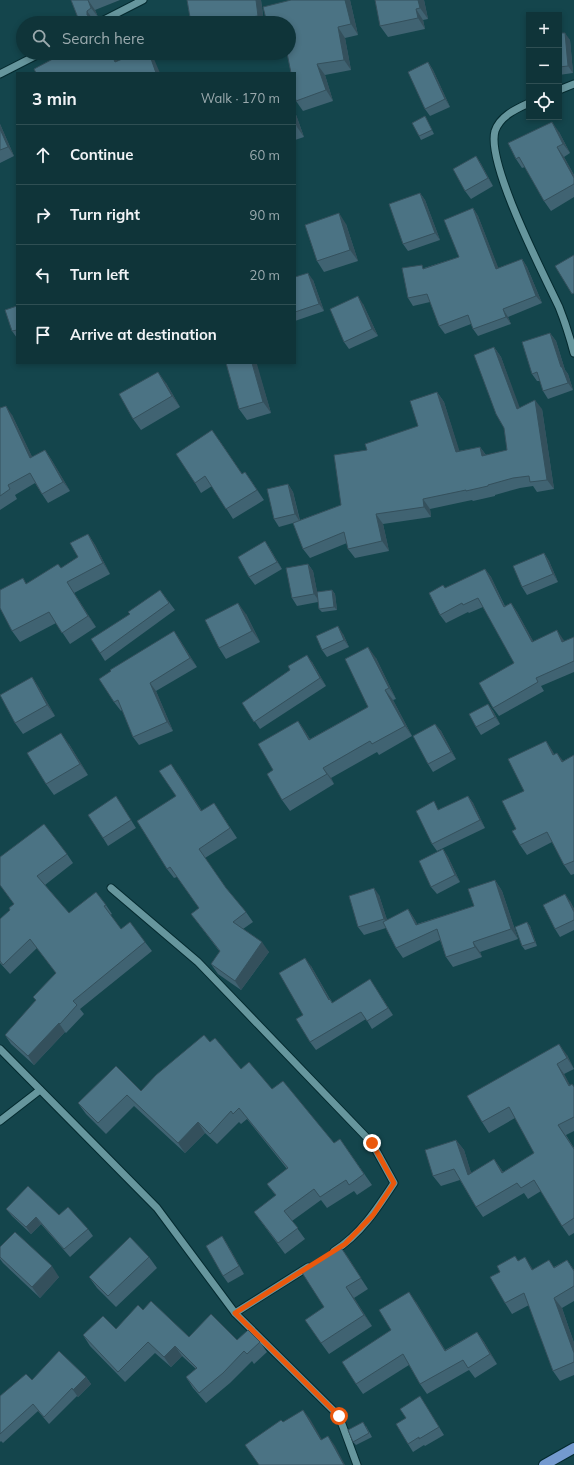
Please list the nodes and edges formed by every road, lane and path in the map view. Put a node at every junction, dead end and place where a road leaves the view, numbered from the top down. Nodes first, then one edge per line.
1 (143, 0) edge
2 (112, 16) edge
3 (27, 60) edge
4 (0, 74) edge
5 (574, 84) edge
6 (562, 89) edge
7 (526, 104) edge
8 (574, 353) edge
9 (111, 888) dead end
10 (0, 1049) edge
11 (40, 1090) junction
12 (0, 1121) edge
13 (326, 1256) edge
14 (313, 1265) edge
15 (235, 1313) junction
16 (574, 1448) edge
17 (357, 1465) edge
18 (544, 1465) edge

1 - 2 street
3 - 4 street
5 - 6 street
7 - 8 street
9 - 13 street
10 - 11 street
11 - 12 street
11 - 15 street
14 - 15 street
15 - 17 street
16 - 18 main road

